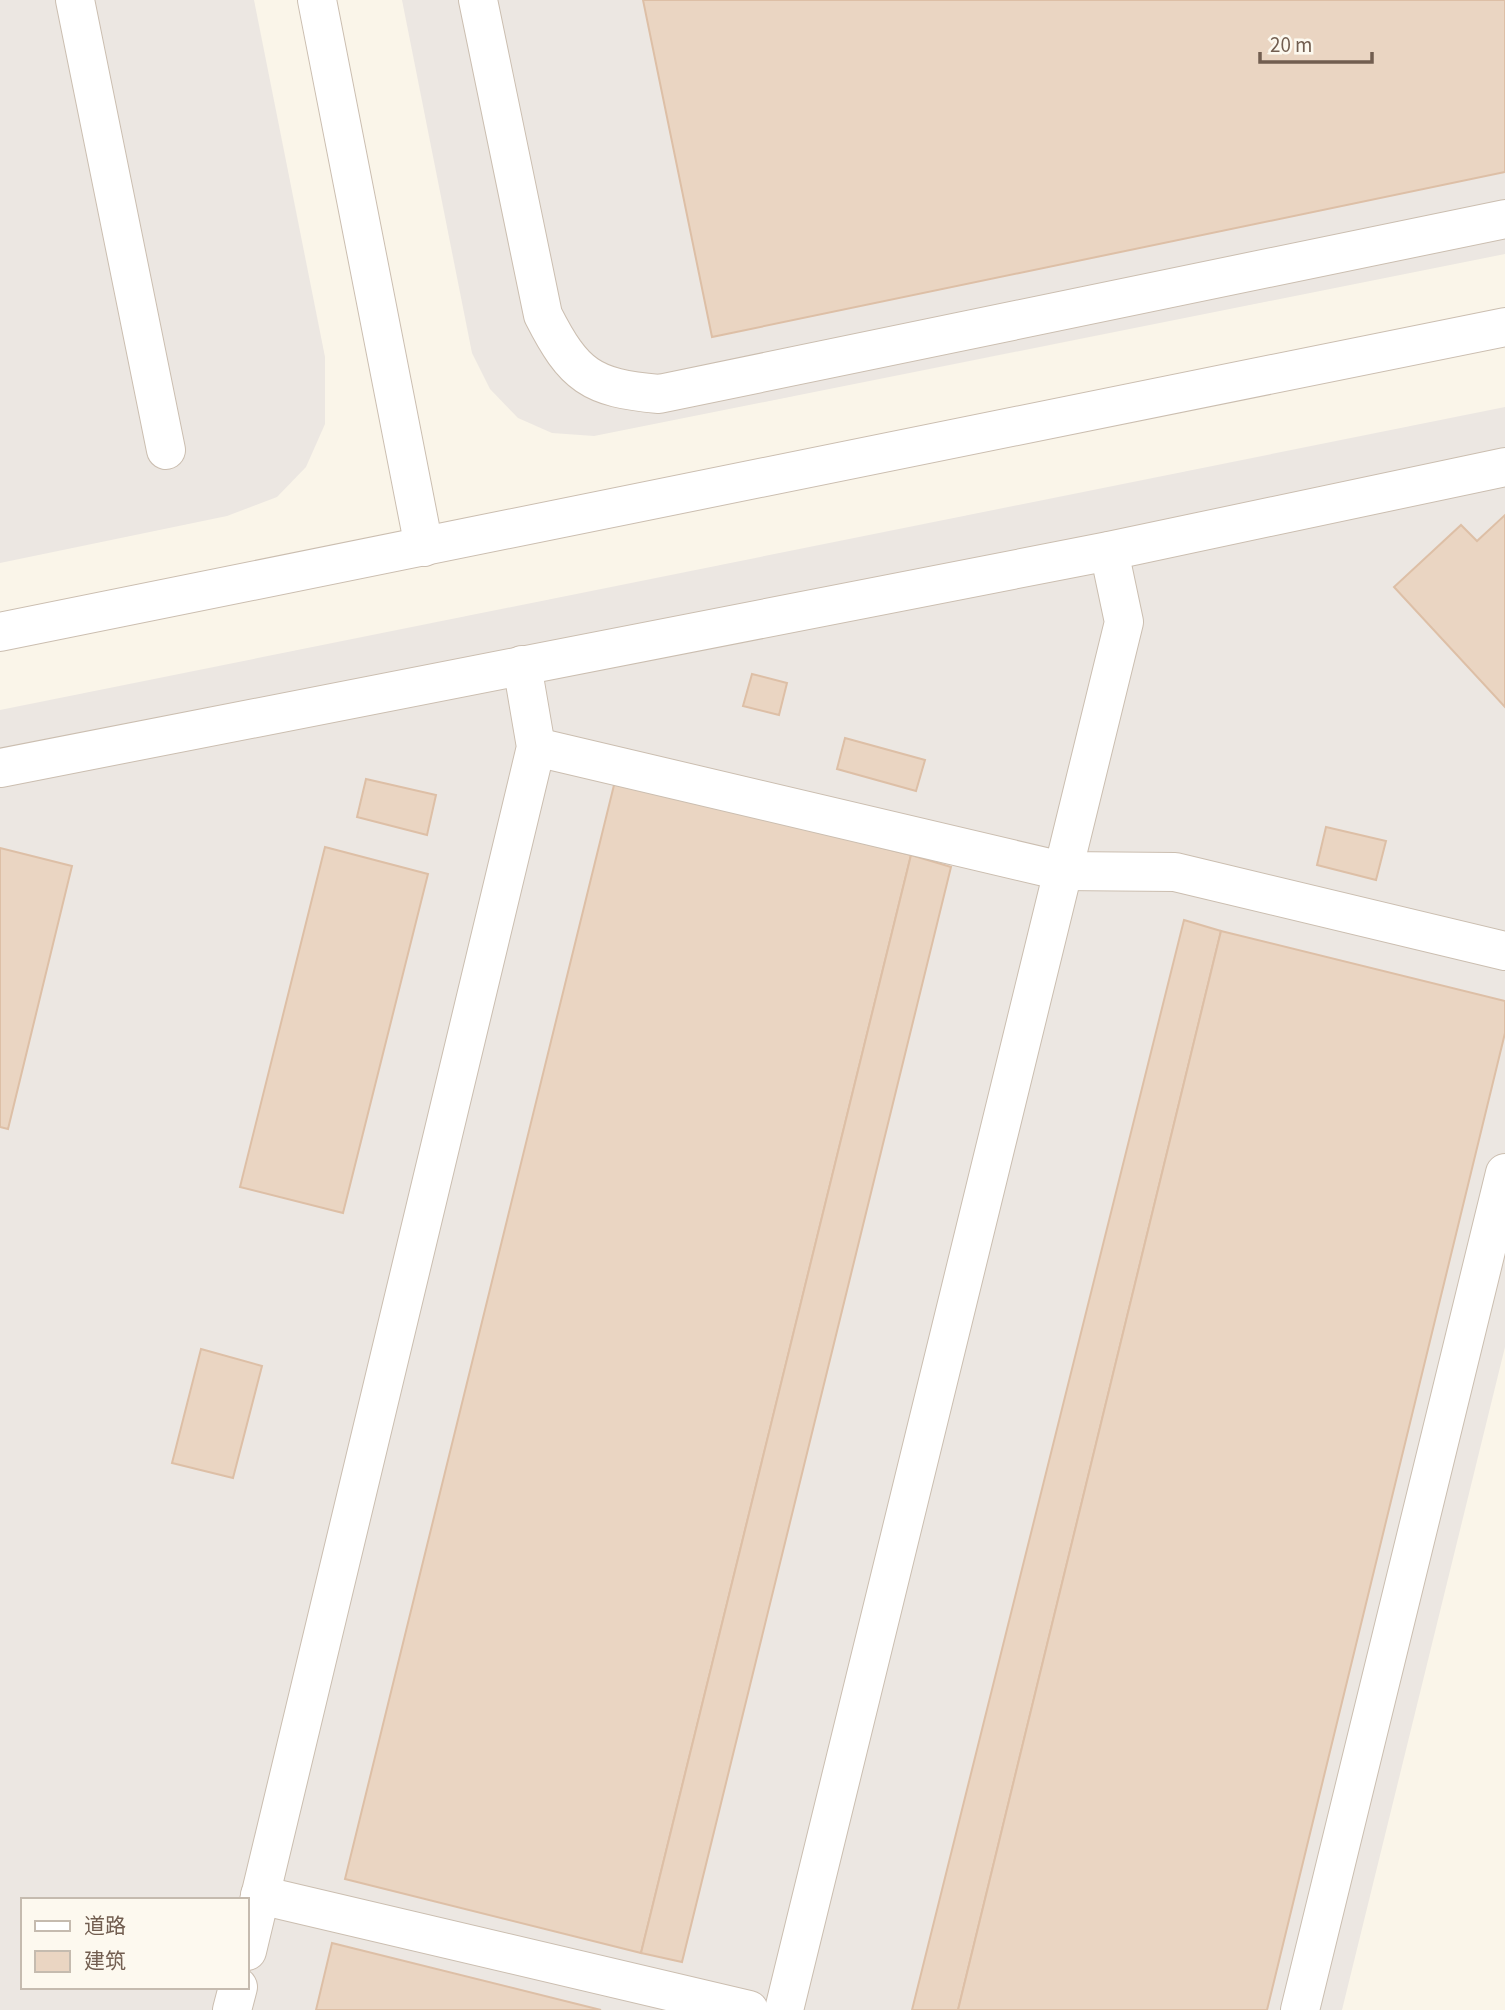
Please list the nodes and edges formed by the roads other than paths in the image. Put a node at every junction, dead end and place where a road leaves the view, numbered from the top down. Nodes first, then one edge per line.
1 (75, 0) edge
2 (317, 0) edge
3 (478, 0) edge
4 (1505, 219) edge
5 (1505, 327) edge
6 (166, 450) dead end
7 (1505, 467) edge
8 (424, 547) junction
9 (1109, 551) junction
10 (0, 632) edge
11 (522, 665) junction
12 (536, 747) junction
13 (0, 768) edge
14 (1062, 871) junction
15 (1505, 951) edge
16 (1505, 1173) edge
17 (260, 1895) junction
18 (248, 1947) edge
19 (237, 1989) edge
20 (232, 2010) edge
21 (749, 2010) edge
22 (784, 2010) edge
23 (1300, 2010) edge

1 - 6 street
2 - 8 street
3 - 4 street
5 - 8 street
7 - 9 street
8 - 10 street
9 - 11 street
9 - 14 street
11 - 12 street
11 - 13 street
12 - 14 street
12 - 17 street
14 - 15 street
14 - 22 street
16 - 23 street
17 - 18 street
17 - 21 street
19 - 20 street

